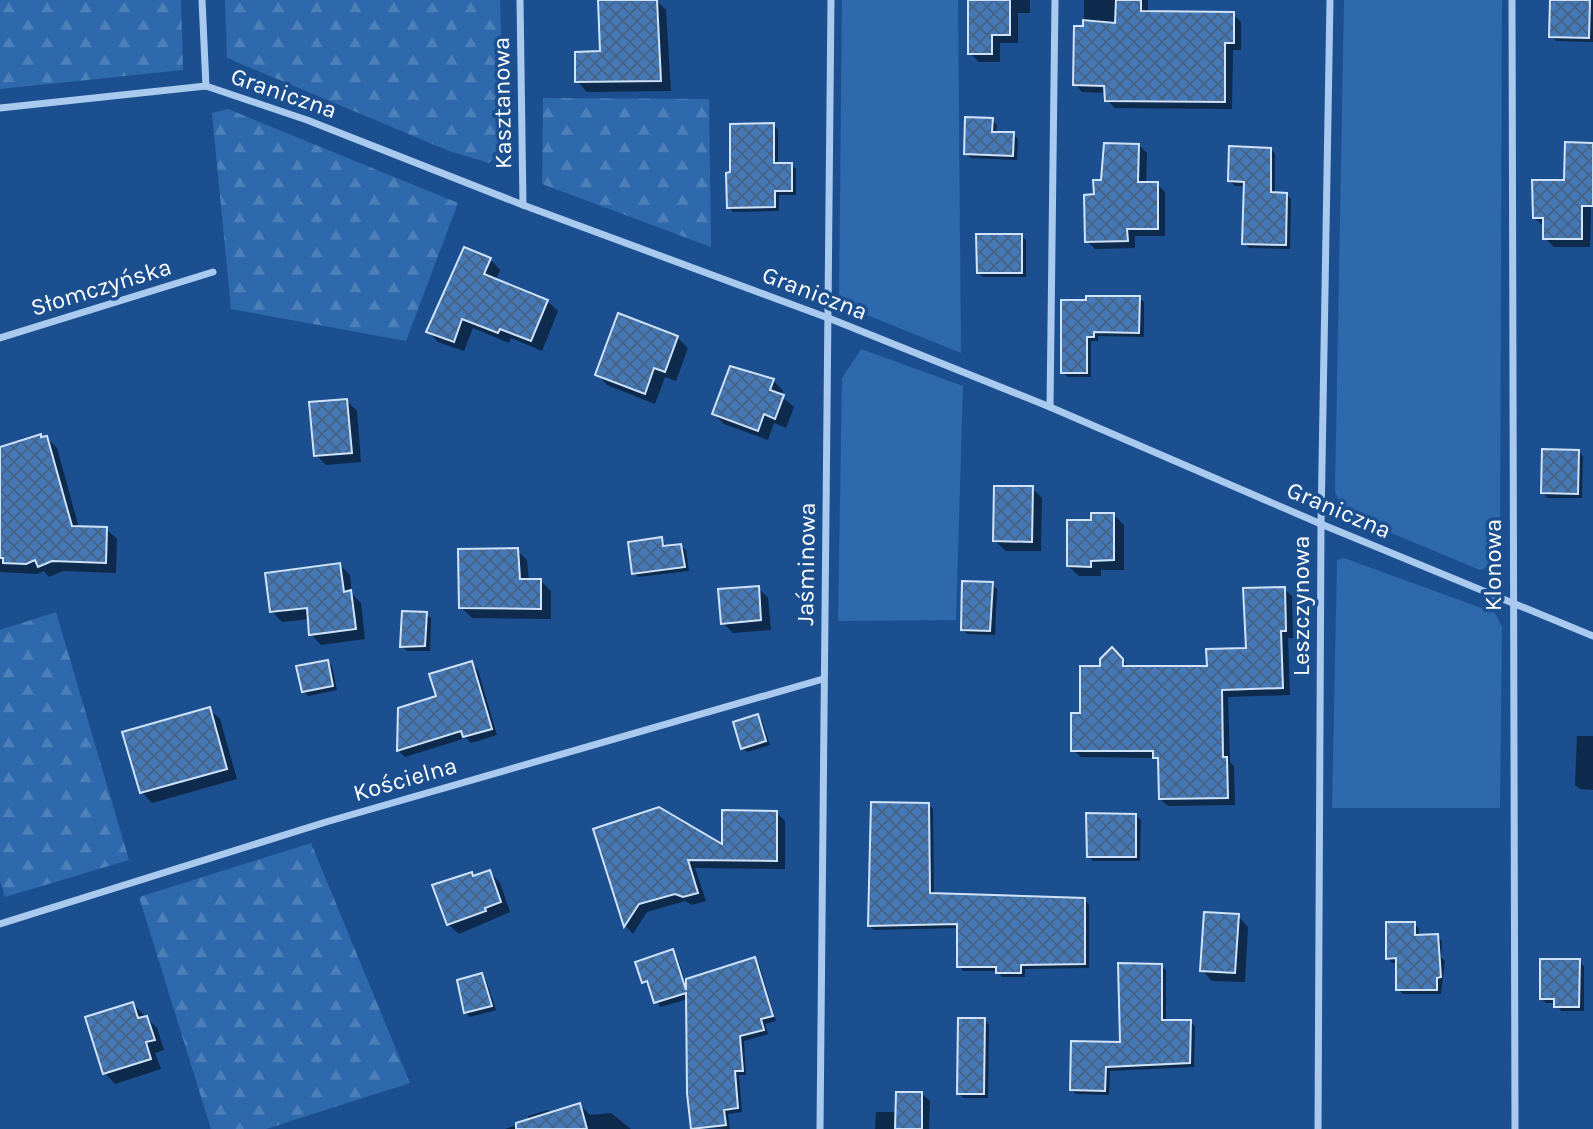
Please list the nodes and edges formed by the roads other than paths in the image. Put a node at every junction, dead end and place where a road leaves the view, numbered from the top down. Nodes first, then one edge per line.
1 (202, 0) edge
2 (520, 0) edge
3 (831, 0) edge
4 (1055, 0) edge
5 (1330, 0) edge
6 (1512, 0) edge
7 (206, 86) junction
8 (0, 108) edge
9 (523, 205) junction
10 (213, 272) dead end
11 (831, 319) junction
12 (0, 338) edge
13 (1050, 407) junction
14 (1321, 524) junction
15 (1512, 601) junction
16 (1593, 636) edge
17 (823, 680) junction
18 (0, 924) edge
19 (820, 1129) edge
20 (1318, 1129) edge
21 (1515, 1129) edge

1 - 7 street
2 - 9 street, Kasztanowa
3 - 11 street, Jaśminowa
4 - 13 street
5 - 14 street, Leszczynowa
6 - 15 street, Klonowa
7 - 8 street, Graniczna
7 - 9 street, Graniczna
9 - 11 street, Graniczna
10 - 12 street, Słomczyńska
11 - 13 street, Graniczna
11 - 17 street, Jaśminowa
13 - 14 street, Graniczna
14 - 15 street, Graniczna
14 - 20 street, Leszczynowa
15 - 16 street, Graniczna
15 - 21 street, Klonowa
17 - 18 street, Kościelna
17 - 19 street, Jaśminowa

